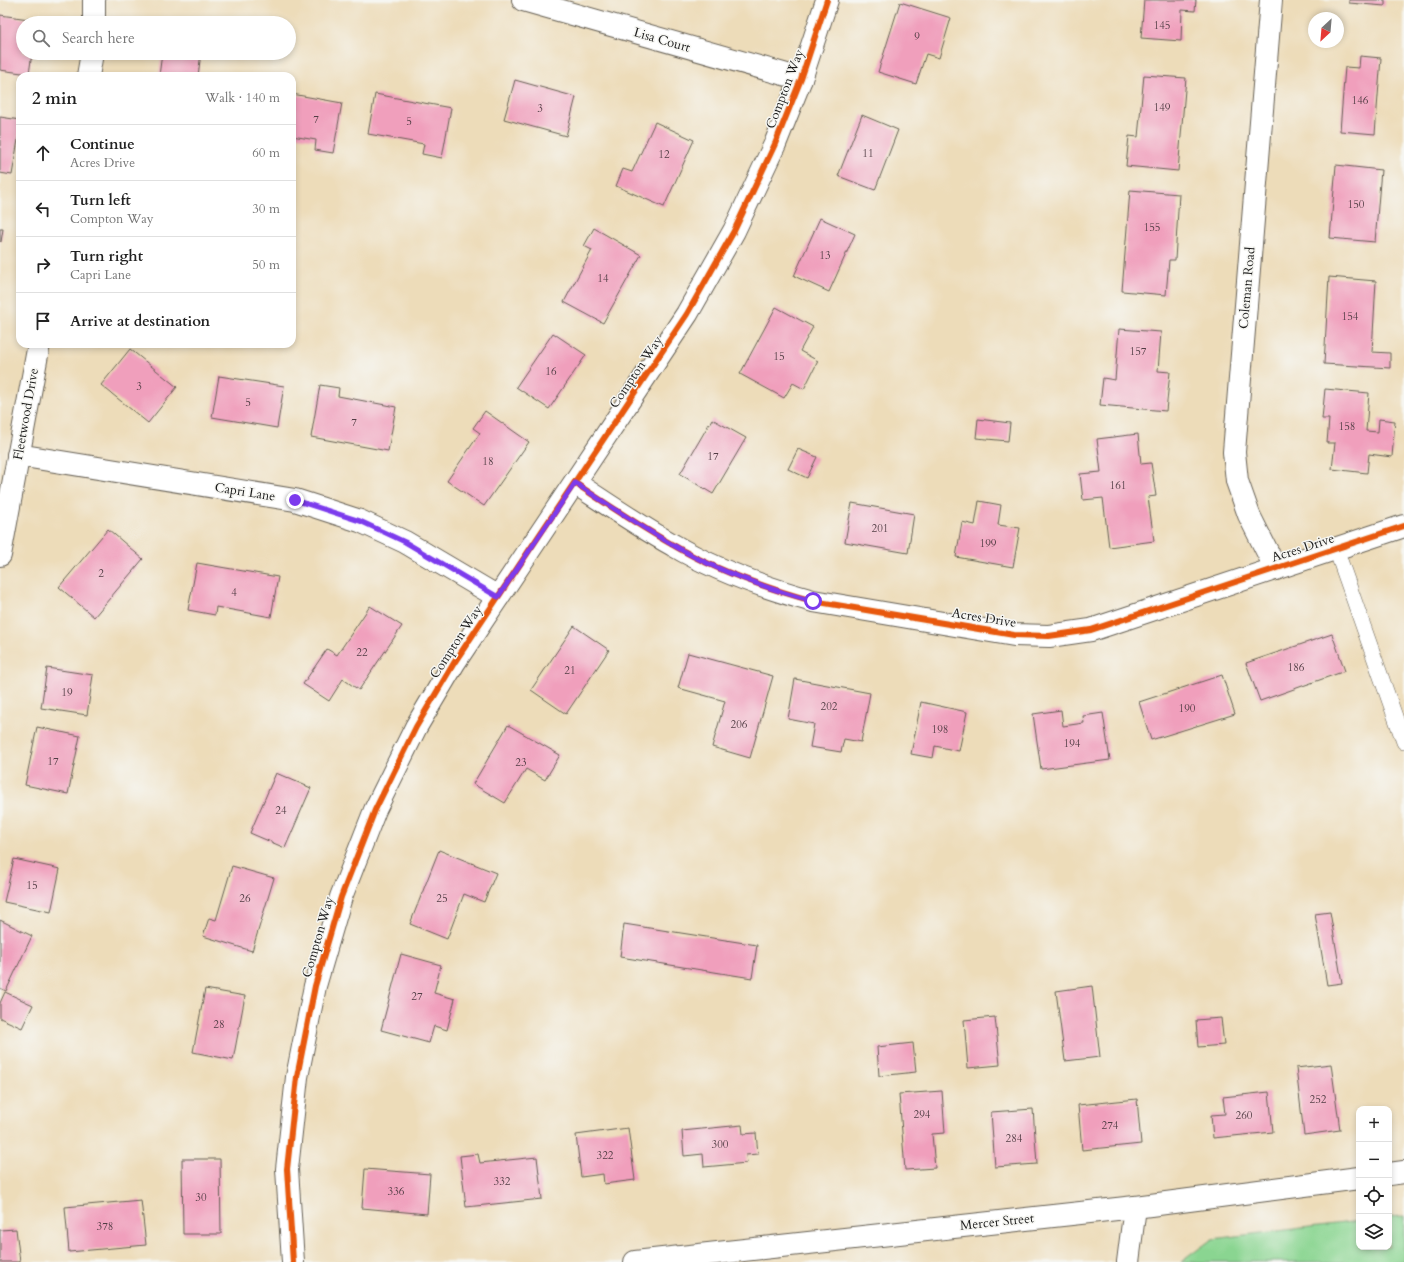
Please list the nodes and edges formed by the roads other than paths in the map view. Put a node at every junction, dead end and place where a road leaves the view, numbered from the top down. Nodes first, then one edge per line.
1 (94, 0) edge
2 (523, 0) edge
3 (827, 0) edge
4 (1270, 0) edge
5 (94, 16) edge
6 (91, 60) edge
7 (89, 72) edge
8 (801, 79) junction
9 (38, 348) edge
10 (18, 455) junction
11 (575, 483) junction
12 (1404, 526) edge
13 (1336, 549) junction
14 (0, 555) edge
15 (1276, 568) junction
16 (498, 597) junction
17 (1404, 742) edge
18 (1404, 1172) edge
19 (1392, 1174) edge
20 (1356, 1178) edge
21 (1135, 1207) junction
22 (293, 1262) edge
23 (635, 1262) edge
24 (1128, 1262) edge

1 - 5 street
2 - 8 street, Lisa Court
3 - 8 street, Compton Way
4 - 15 street, Coleman Road
6 - 7 street
8 - 11 street, Compton Way
9 - 10 street, Fleetwood Drive
10 - 14 street, Fleetwood Drive
10 - 16 street, Capri Lane
11 - 15 street, Acres Drive
11 - 16 street, Compton Way
12 - 13 street, Acres Drive
13 - 15 street, Acres Drive
13 - 17 lane
16 - 22 street, Compton Way
18 - 19 street
20 - 21 street, Mercer Street
21 - 23 street, Mercer Street
21 - 24 street

